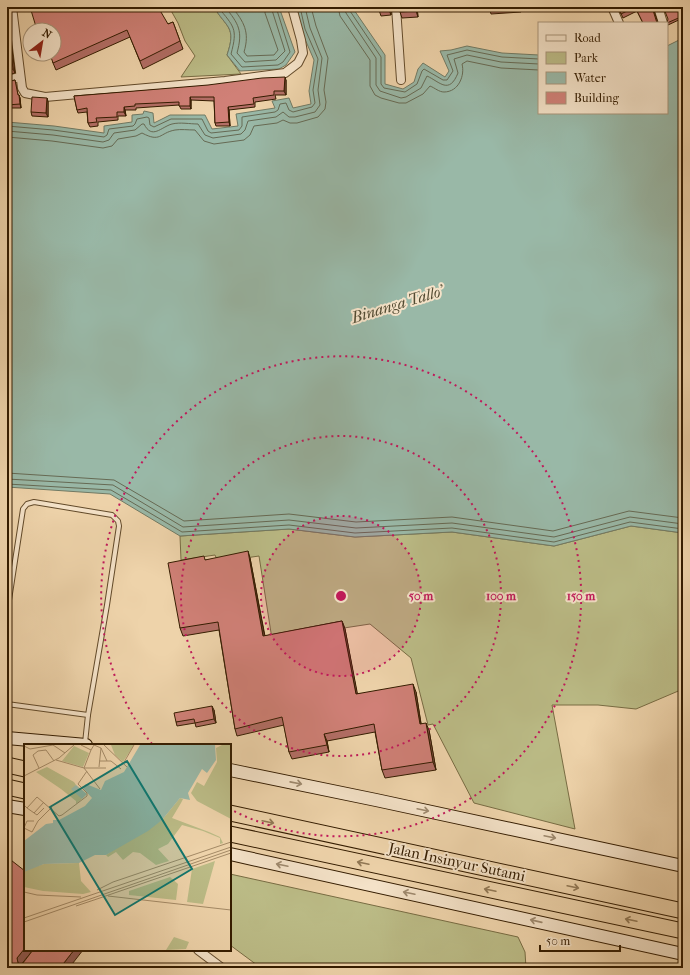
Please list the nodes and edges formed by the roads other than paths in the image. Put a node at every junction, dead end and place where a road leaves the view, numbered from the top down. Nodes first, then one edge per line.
1 (12, 7) edge
2 (292, 7) edge
3 (396, 7) edge
4 (612, 7) edge
5 (658, 7) edge
6 (619, 22) edge
7 (663, 22) edge
8 (20, 77) junction
9 (7, 80) edge
10 (401, 80) dead end
11 (7, 612) edge
12 (7, 704) edge
13 (88, 715) junction
14 (7, 738) edge
15 (74, 744) edge
16 (85, 744) edge
17 (7, 765) edge
18 (24, 769) edge
19 (231, 770) edge
20 (7, 787) edge
21 (24, 791) edge
22 (7, 806) edge
23 (24, 809) edge
24 (231, 813) edge
25 (231, 834) edge
26 (231, 854) edge
27 (683, 866) edge
28 (683, 911) edge
29 (683, 931) edge
30 (199, 951) edge
31 (683, 954) edge
32 (221, 968) edge

1 - 8 street
2 - 8 street
3 - 10 street
4 - 6 street
5 - 7 street
8 - 9 street
11 - 13 lane
12 - 13 lane
13 - 16 lane
14 - 15 street
17 - 18 highway
19 -> 27 street
20 - 21 highway
22 - 23 street
24 -> 28 highway, Jalan Insinyur Sutami
29 -> 25 highway, Jalan Insinyur Sutami
31 -> 26 street
30 - 32 street

